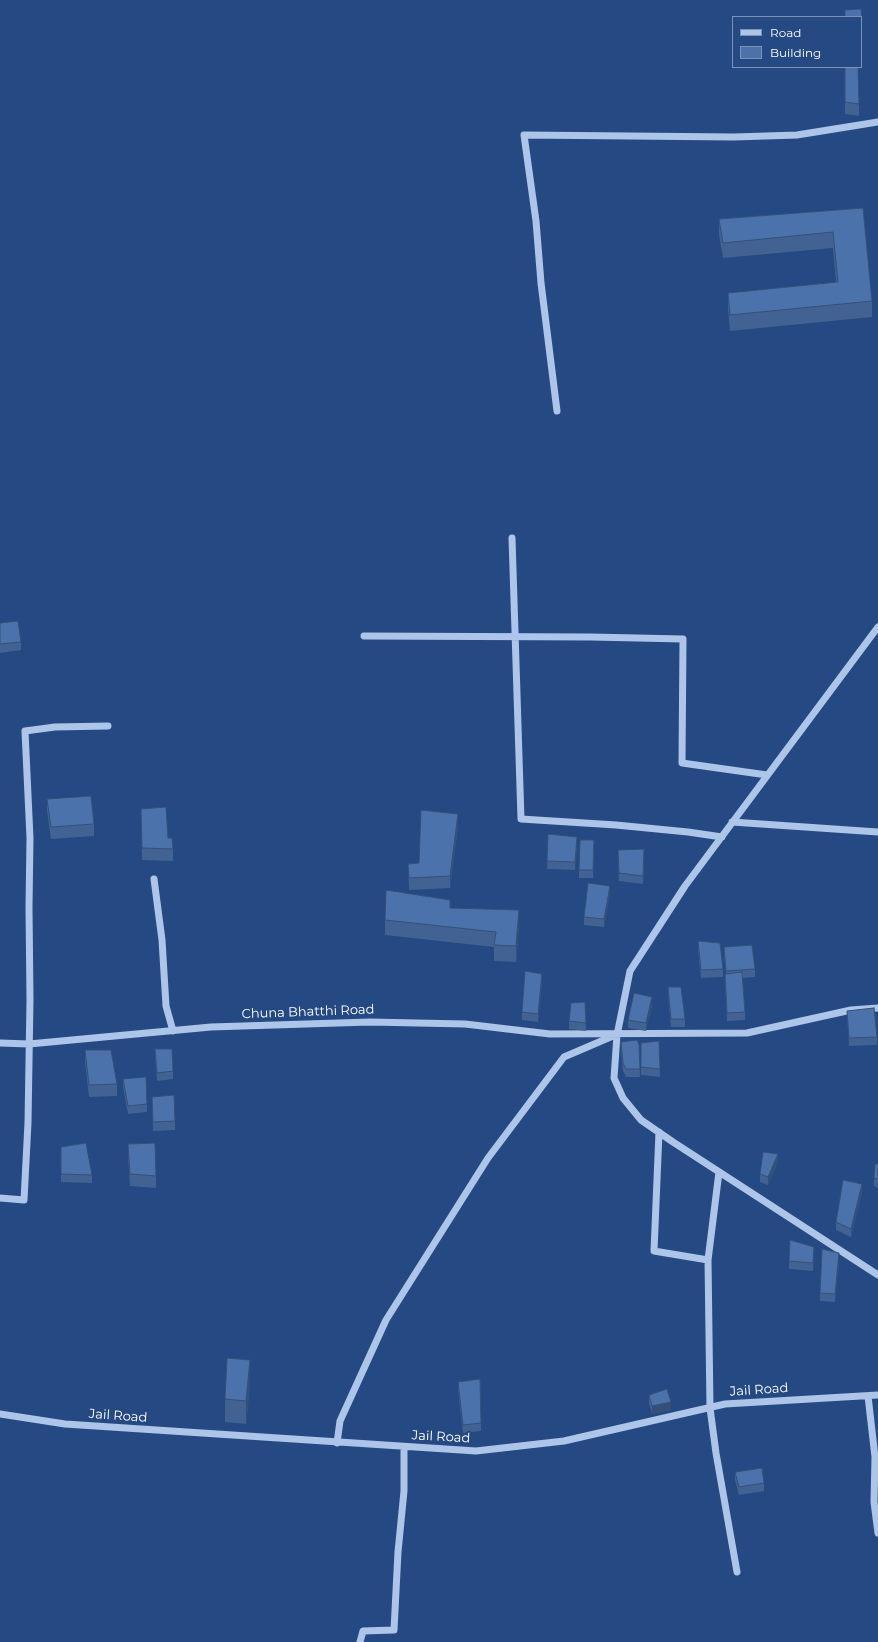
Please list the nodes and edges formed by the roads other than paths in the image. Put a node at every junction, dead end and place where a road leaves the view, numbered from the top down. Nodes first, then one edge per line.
1 (878, 122) edge
2 (557, 411) dead end
3 (512, 538) dead end
4 (878, 627) edge
5 (364, 636) dead end
6 (516, 637) junction
7 (108, 726) dead end
8 (767, 775) junction
9 (732, 822) junction
10 (878, 832) edge
11 (722, 837) junction
12 (154, 879) dead end
13 (878, 1008) edge
14 (173, 1031) junction
15 (617, 1035) junction
16 (0, 1043) edge
17 (29, 1044) junction
18 (659, 1132) junction
19 (719, 1172) junction
20 (0, 1198) edge
21 (708, 1260) junction
22 (878, 1275) edge
23 (878, 1395) edge
24 (868, 1396) junction
25 (710, 1408) junction
26 (0, 1414) edge
27 (337, 1443) junction
28 (404, 1447) junction
29 (878, 1533) edge
30 (737, 1572) dead end
31 (360, 1642) edge

1 - 2 street
3 - 6 street
4 - 8 street
5 - 6 street
6 - 8 street
6 - 11 street
7 - 17 street
8 - 9 street
9 - 10 street
9 - 11 street
11 - 15 street
12 - 14 street
13 - 15 street, Chuna Bhatthi Road
14 - 15 street, Chuna Bhatthi Road
14 - 17 street, Chuna Bhatthi Road
15 - 18 street
15 - 27 street
16 - 17 street, Chuna Bhatthi Road
17 - 20 street
18 - 19 street
18 - 21 street
19 - 21 street
19 - 22 street
21 - 25 street
23 - 24 street, Jail Road
24 - 25 street, Jail Road
24 - 29 street
25 - 28 street, Jail Road
25 - 30 street
26 - 27 street, Jail Road
27 - 28 street, Jail Road
28 - 31 street

